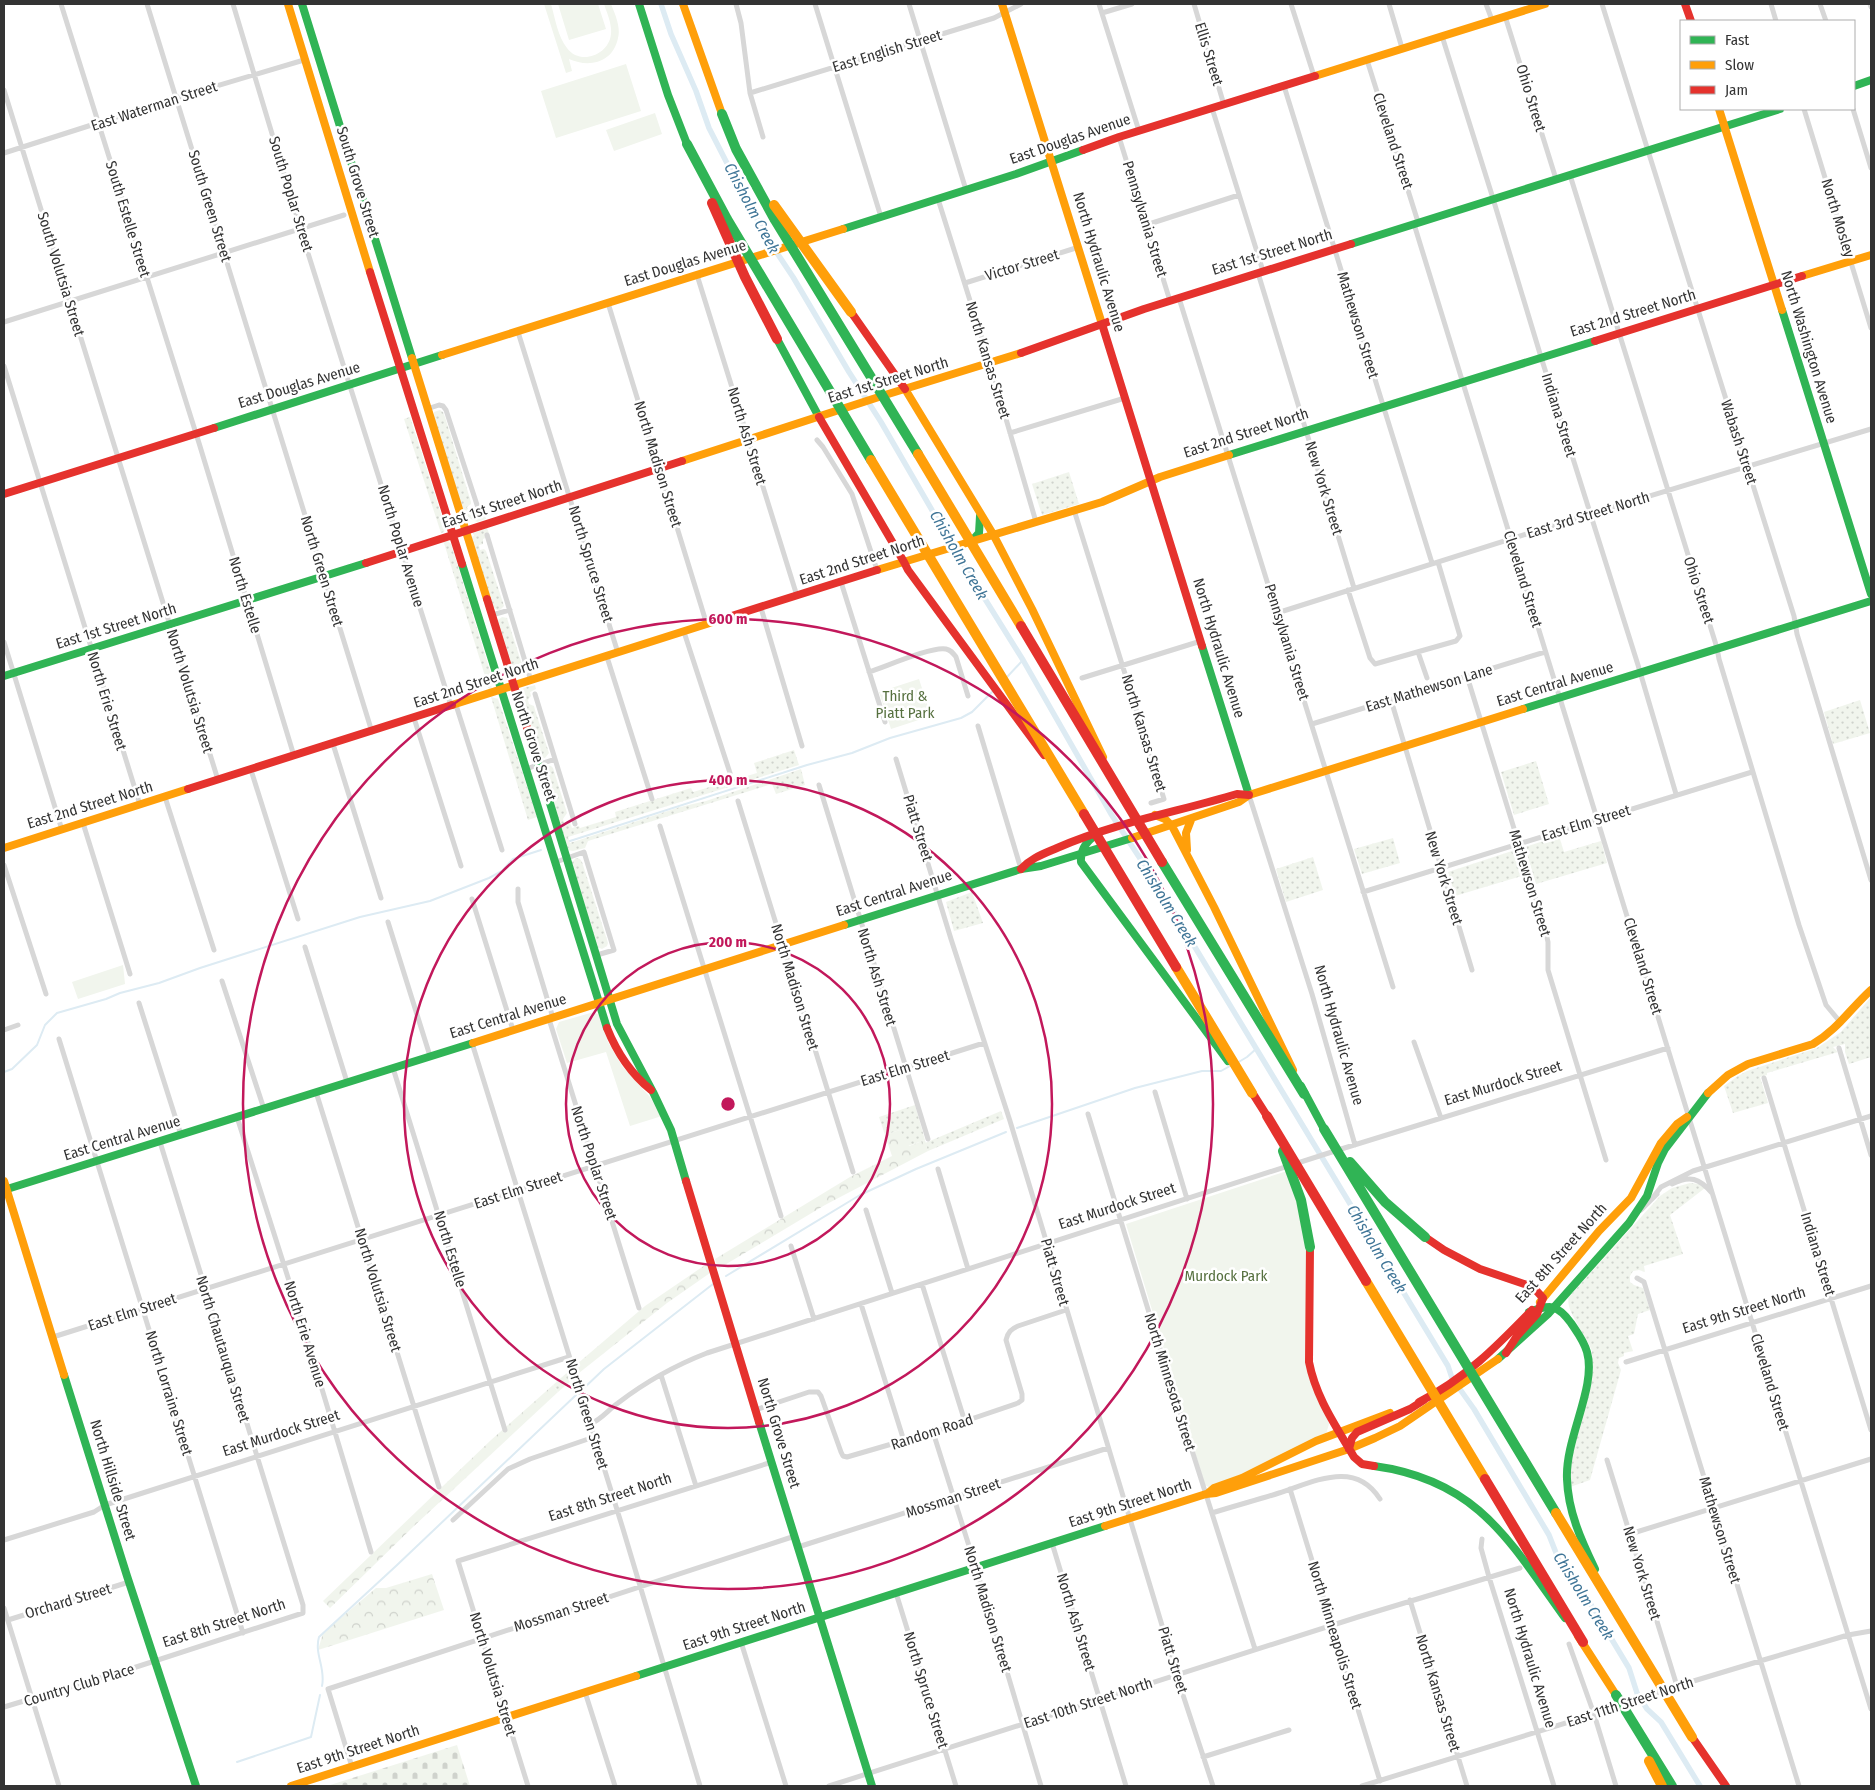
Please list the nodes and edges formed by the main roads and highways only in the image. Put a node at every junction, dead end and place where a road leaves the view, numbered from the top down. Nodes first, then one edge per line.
1 (288, 4) edge
2 (302, 4) edge
3 (639, 4) edge
4 (683, 4) edge
5 (689, 4) edge
6 (1545, 4) edge
7 (1685, 4) edge
8 (1004, 8) edge
9 (1691, 20) edge
10 (692, 31) junction
11 (1871, 80) edge
12 (1855, 86) edge
13 (1719, 110) edge
14 (1777, 110) edge
15 (1724, 126) junction
16 (687, 144) junction
17 (736, 149) junction
18 (1052, 161) junction
19 (1871, 254) edge
20 (1774, 285) junction
21 (1102, 324) junction
22 (414, 365) junction
23 (400, 369) junction
24 (905, 389) junction
25 (819, 417) junction
26 (1151, 481) junction
27 (4, 494) edge
28 (458, 509) junction
29 (980, 514) junction
30 (485, 530) junction
31 (466, 532) junction
32 (993, 534) junction
33 (452, 536) junction
34 (972, 541) junction
35 (904, 562) junction
36 (1871, 594) edge
37 (1871, 601) edge
38 (9, 675) edge
39 (514, 686) junction
40 (501, 691) junction
41 (1065, 784) junction
42 (1117, 788) junction
43 (1249, 795) junction
44 (1155, 815) junction
45 (1191, 820) junction
46 (1172, 826) junction
47 (1098, 833) junction
48 (4, 848) edge
49 (1080, 855) junction
50 (1021, 869) junction
51 (1199, 878) junction
52 (1871, 990) edge
53 (610, 1000) junction
54 (599, 1003) junction
55 (653, 1091) junction
56 (1252, 1093) junction
57 (1304, 1094) junction
58 (1267, 1116) junction
59 (1689, 1116) junction
60 (1324, 1129) junction
61 (5, 1187) edge
62 (1542, 1302) junction
63 (1556, 1306) junction
64 (1506, 1353) junction
65 (1471, 1374) junction
66 (1439, 1396) junction
67 (1424, 1400) junction
68 (1340, 1431) junction
69 (1350, 1449) junction
70 (1206, 1494) junction
71 (1611, 1604) junction
72 (820, 1617) junction
73 (1583, 1642) junction
74 (1616, 1695) junction
75 (1692, 1737) junction
76 (196, 1786) edge
77 (291, 1786) edge
78 (872, 1786) edge
79 (1662, 1786) edge
80 (1672, 1786) edge
81 (1721, 1786) edge
82 (1726, 1786) edge

1 - 23 main road, South Grove Street
2 - 22 main road, South Grove Street
3 - 16 main road
4 - 10 main road
5 - 10 main road
6 - 18 main road, East Douglas Avenue
7 - 9 main road
8 - 18 main road, North Hydraulic Avenue
10 - 17 main road, bridge
11 - 12 main road
13 - 15 main road, North Washington Avenue
14 - 15 main road, East 1st Street North
15 - 20 main road, North Washington Avenue
15 - 21 main road, East 1st Street North
16 - 25 main road, bridge
16 - 41 main road, bridge
17 - 24 main road, bridge
17 - 42 main road, bridge
18 - 21 main road, North Hydraulic Avenue
18 - 22 main road, East Douglas Avenue
19 - 20 main road, East 2nd Street North
20 - 26 main road, East 2nd Street North
20 - 36 main road, North Washington Avenue
21 - 24 main road, East 1st Street North
21 - 26 main road, North Hydraulic Avenue
22 - 23 main road, East Douglas Avenue
22 - 28 main road, North Grove Street
23 - 27 main road, East Douglas Avenue
23 - 33 main road, North Grove Street
24 - 25 main road, East 1st Street North
24 - 29 main road
25 - 30 main road, East 1st Street North
25 - 35 main road
26 - 32 main road, East 2nd Street North
26 - 43 main road, North Hydraulic Avenue
28 - 30 main road
28 - 31 main road, North Grove Street
29 - 32 main road
29 - 34 main road
30 - 31 main road, East 1st Street North
31 - 33 main road, East 1st Street North
31 - 39 main road, North Grove Street
32 - 34 main road, East 2nd Street North
32 - 42 main road, bridge
33 - 38 main road, East 1st Street North
33 - 40 main road, North Grove Street
34 - 35 main road, East 2nd Street North
35 - 39 main road, East 2nd Street North
35 - 41 main road, bridge
37 - 43 main road, East Central Avenue
39 - 40 main road, East 2nd Street North
39 - 53 main road, North Grove Street
40 - 48 main road, East 2nd Street North
40 - 54 main road, North Grove Street
41 - 56 main road, bridge
42 - 57 main road, bridge
43 - 44 main road, East Central Avenue
43 - 45 main road, East Central Avenue
44 - 46 main road
44 - 47 main road, East Central Avenue
45 - 46 main road, East Central Avenue
45 - 51 main road
46 - 49 main road, East Central Avenue
46 - 51 main road
47 - 49 main road
47 - 50 main road, East Central Avenue
49 - 50 main road, East Central Avenue
49 - 56 main road, bridge
50 - 53 main road, East Central Avenue
51 - 57 main road, bridge
52 - 59 main road
53 - 54 main road, East Central Avenue
53 - 55 main road, North Grove Street
54 - 55 main road, North Grove Street
54 - 61 main road, East Central Avenue
55 - 72 main road, North Grove Street
56 - 58 main road
57 - 60 main road
58 - 68 main road, bridge
58 - 73 main road, bridge
59 - 62 main road, East 8th Street North
59 - 63 main road, East 8th Street North
60 - 62 main road, bridge
60 - 71 main road, bridge
61 - 76 main road, North Hillside Street
62 - 63 main road
62 - 64 main road, East 8th Street North
62 - 65 main road, East 8th Street North
63 - 64 main road, East 8th Street North
63 - 71 main road, bridge
64 - 65 main road, East 8th Street North
65 - 66 main road, East 9th Street North
66 - 67 main road, East 9th Street North
66 - 69 main road, East 9th Street North
67 - 68 main road, East 9th Street North
67 - 69 main road
68 - 69 main road
68 - 70 main road, East 9th Street North
69 - 70 main road, East 9th Street North
69 - 73 main road, bridge
70 - 72 main road, East 9th Street North
71 - 75 main road, bridge
72 - 77 main road, East 9th Street North
72 - 78 main road, North Grove Street
73 - 74 main road
74 - 79 main road, bridge
74 - 80 main road, bridge
75 - 81 main road
75 - 82 main road

